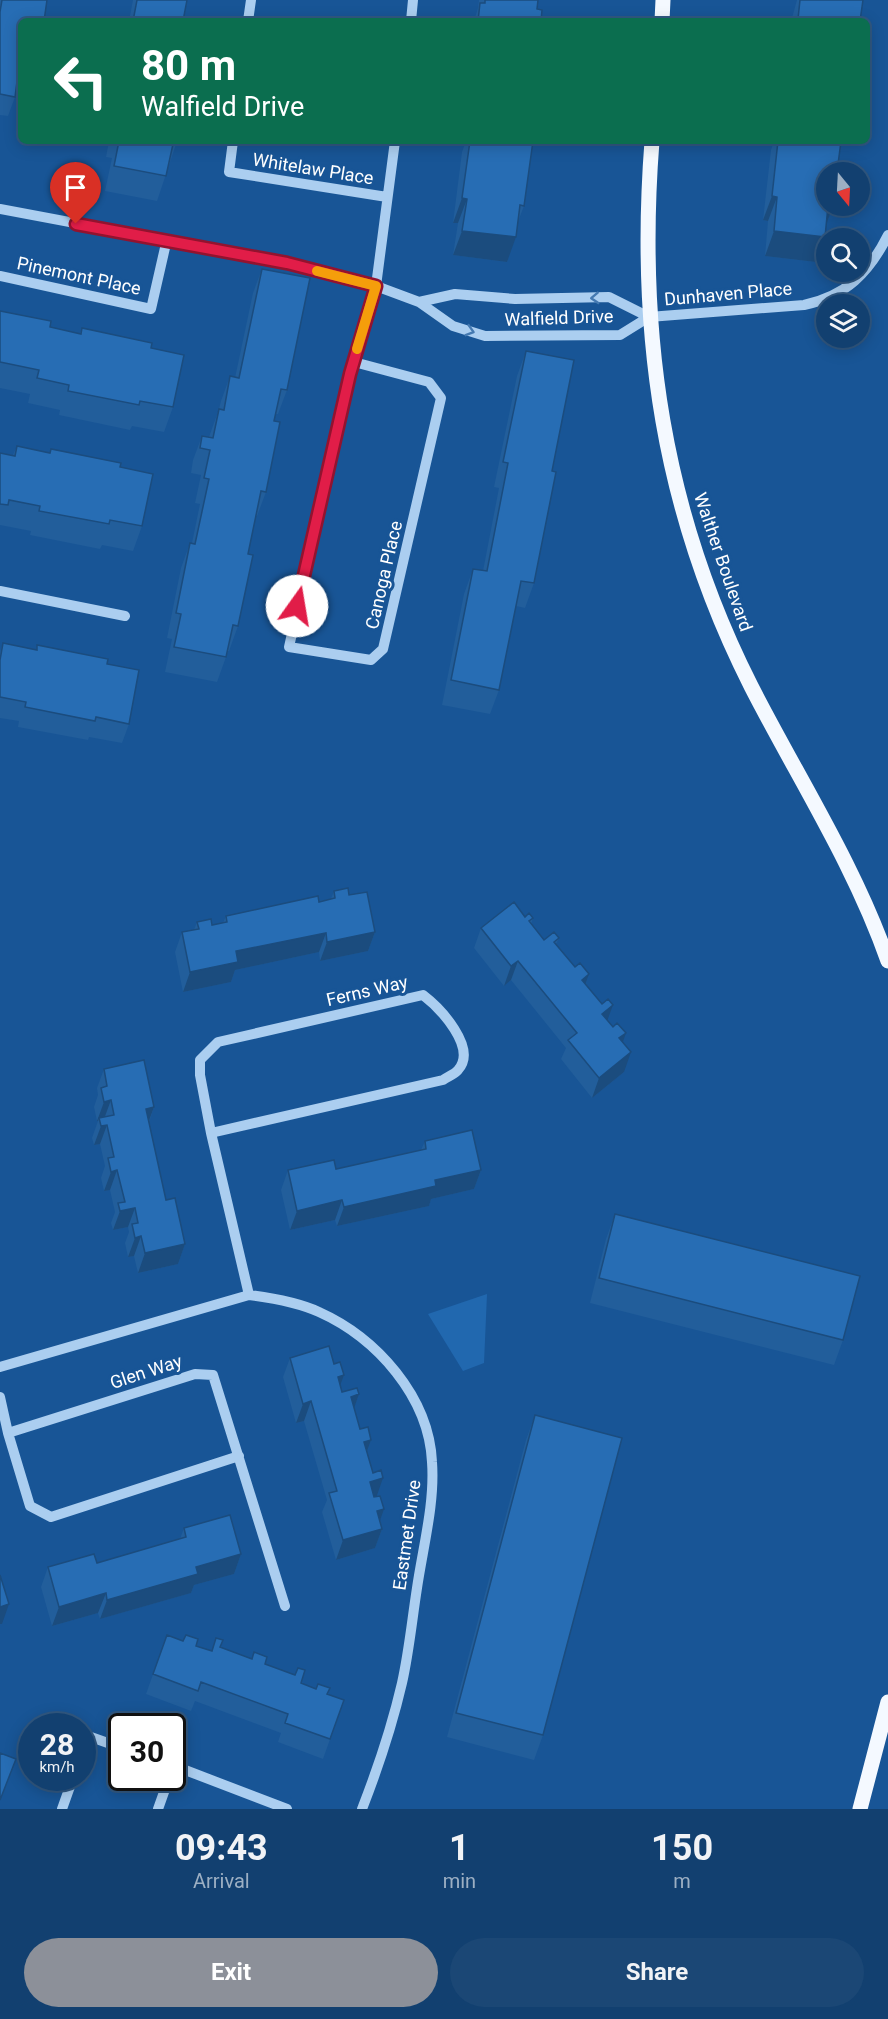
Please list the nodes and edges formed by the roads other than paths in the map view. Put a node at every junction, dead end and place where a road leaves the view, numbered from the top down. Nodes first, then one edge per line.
1 (251, 0) edge
2 (413, 0) edge
3 (663, 0) edge
4 (248, 18) edge
5 (411, 18) edge
6 (662, 18) edge
7 (233, 144) edge
8 (395, 144) edge
9 (652, 144) edge
10 (387, 197) junction
11 (0, 209) edge
12 (888, 235) edge
13 (167, 239) junction
14 (0, 276) edge
15 (376, 286) junction
16 (419, 302) junction
17 (649, 317) junction
18 (354, 362) junction
19 (0, 591) edge
20 (125, 616) dead end
21 (888, 962) edge
22 (211, 1133) junction
23 (249, 1294) junction
24 (0, 1367) edge
25 (0, 1397) edge
26 (8, 1433) junction
27 (239, 1456) junction
28 (285, 1606) dead end
29 (888, 1702) edge
30 (186, 1771) edge
31 (68, 1791) edge
32 (164, 1791) edge
33 (62, 1809) edge
34 (158, 1809) edge
35 (287, 1809) edge
36 (362, 1809) edge
37 (860, 1809) edge

1 - 4 street
2 - 5 street
3 - 6 main road
7 - 10 street, Whitelaw Place
8 - 10 street, Whitelaw Place
9 - 17 main road, Walther Boulevard
10 - 15 street, Whitelaw Place
11 - 13 street, Walfield Drive
12 - 17 street, Dunhaven Place
13 - 14 street, Pinemont Place
13 - 15 street, Walfield Drive
15 - 16 street, Walfield Drive
15 - 18 street, Canoga Place
17 -> 16 street, Walfield Drive
16 -> 17 street, Walfield Drive
17 - 21 main road, Walther Boulevard
18 - 18 street, Canoga Place
19 - 20 street
22 - 22 street, Ferns Way
22 - 23 street, Ferns Way
23 - 24 street, Eastmet Drive
23 - 36 street, Eastmet Drive
25 - 26 street
26 - 27 street
26 - 27 street, Glen Way
27 - 28 street, Glen Way
29 - 37 main road
30 - 35 street
31 - 33 street
32 - 34 street

